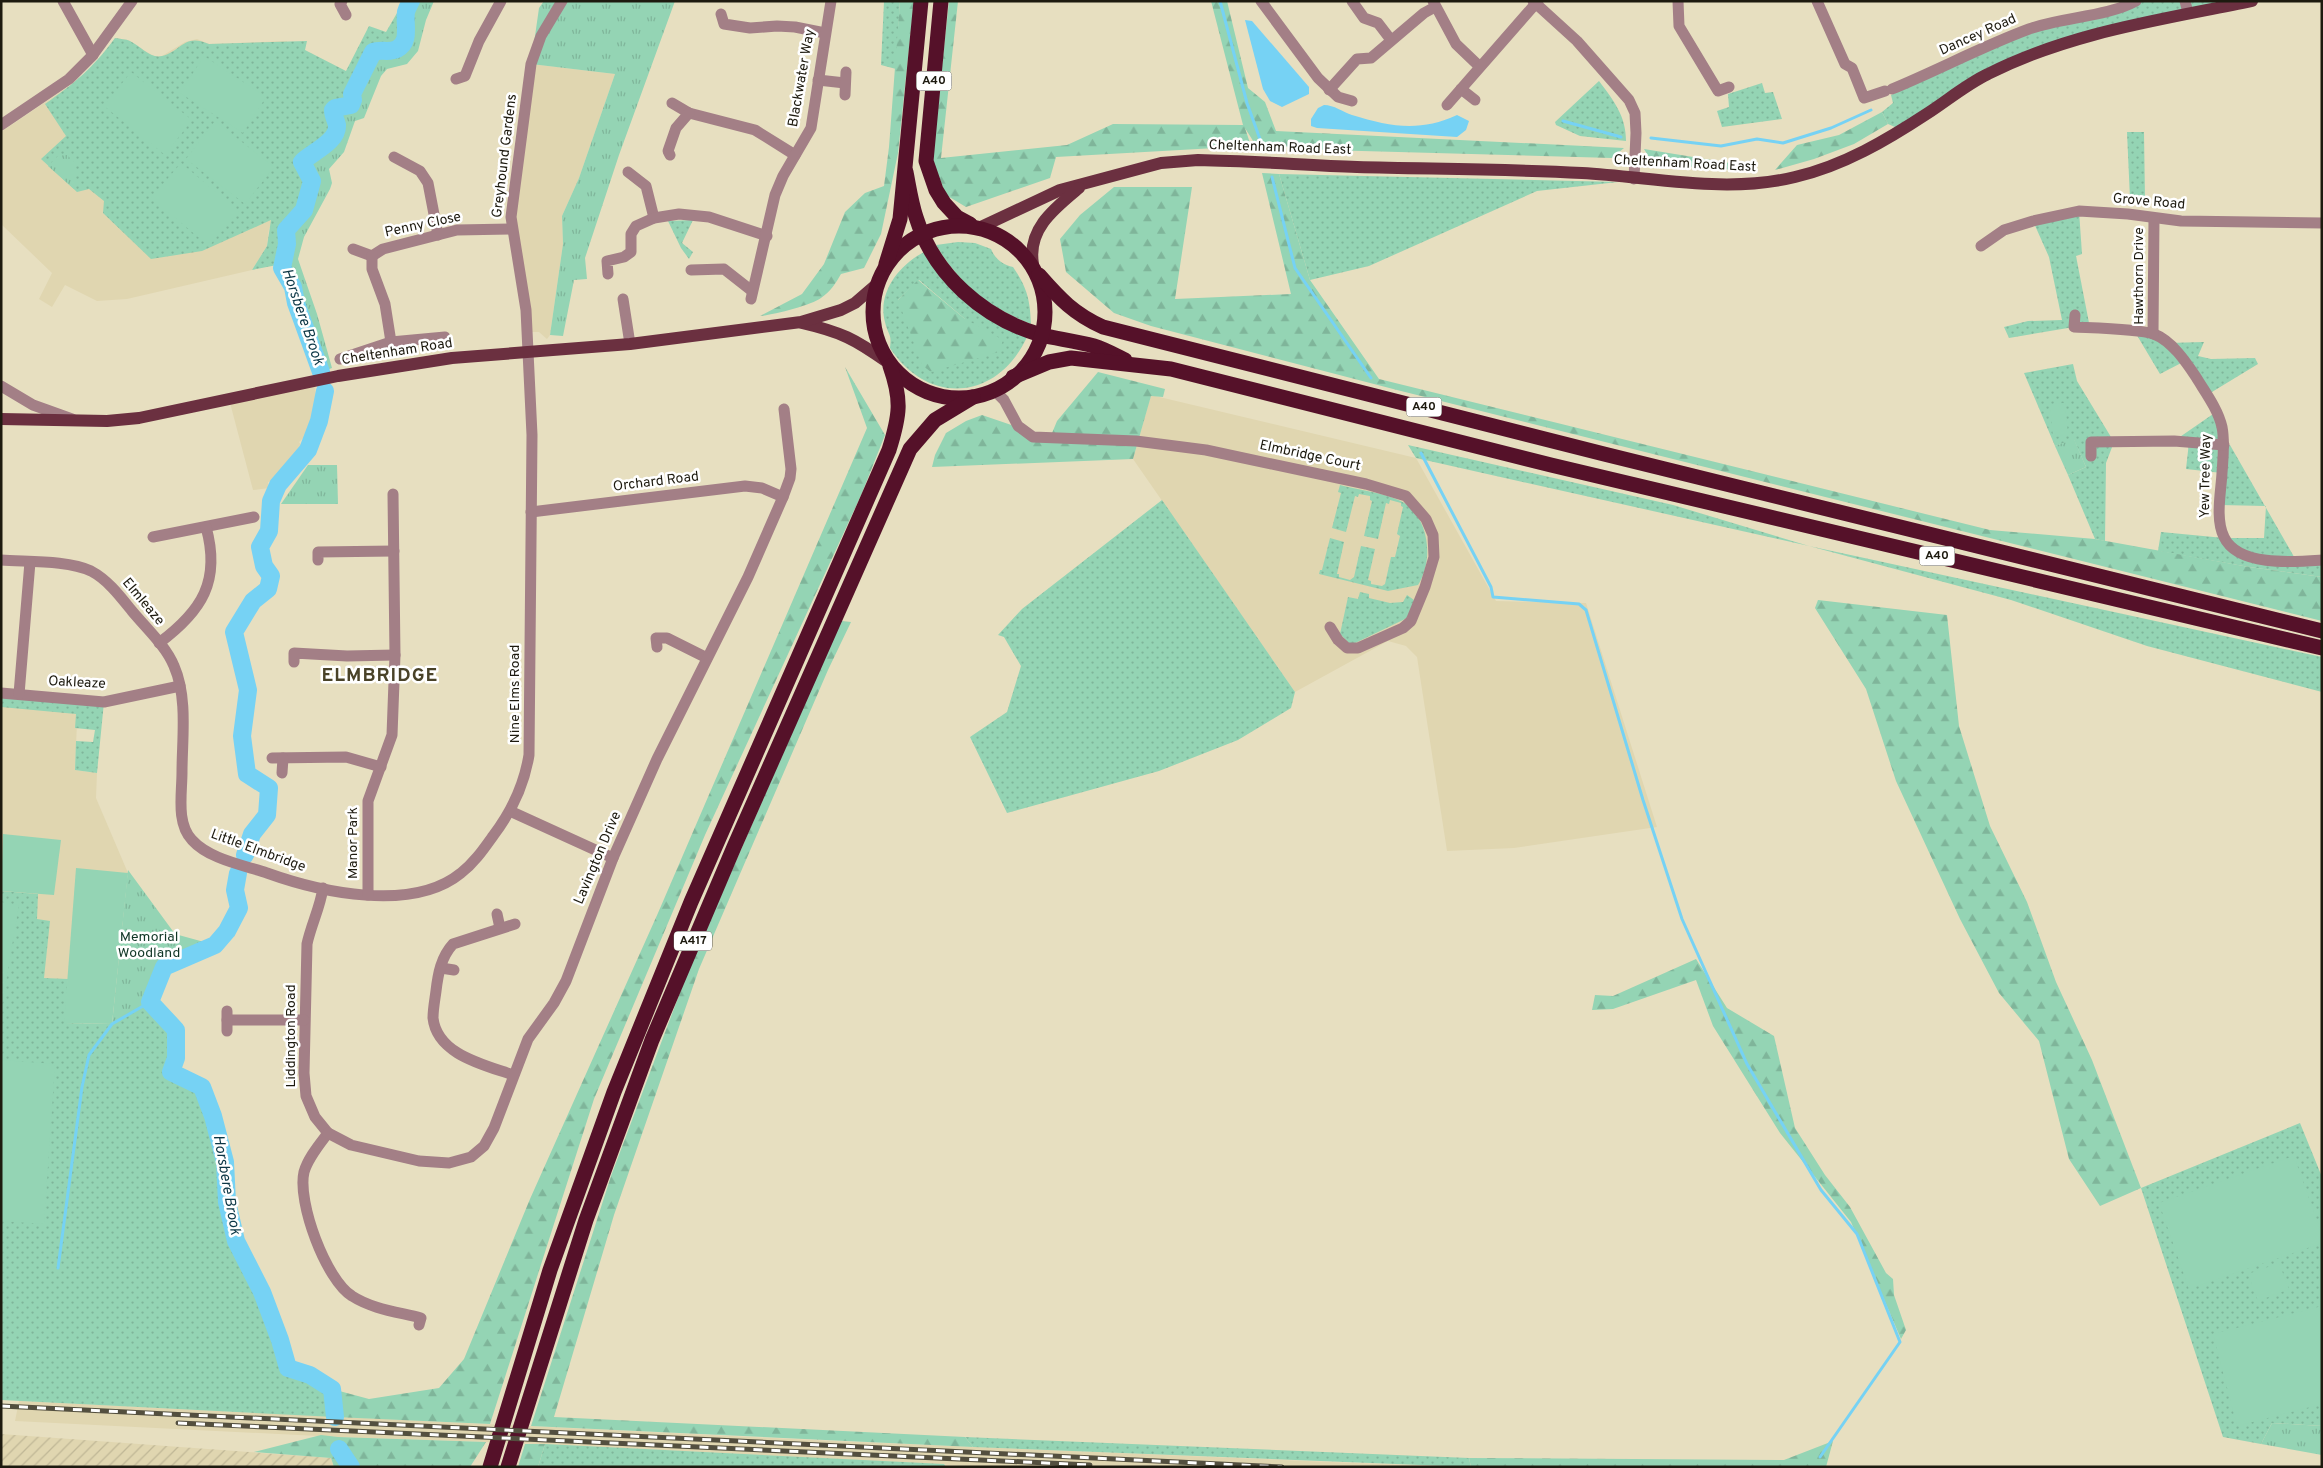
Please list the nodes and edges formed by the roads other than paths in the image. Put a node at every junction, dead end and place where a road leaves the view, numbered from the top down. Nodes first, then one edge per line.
1 (63, 1) edge
2 (132, 1) edge
3 (501, 1) edge
4 (831, 1) edge
5 (921, 1) edge
6 (941, 1) edge
7 (1261, 1) edge
8 (1352, 1) edge
9 (1678, 1) edge
10 (1817, 1) edge
11 (2136, 1) edge
12 (2252, 1) edge
13 (338, 2) edge
14 (548, 2) edge
15 (1535, 2) edge
16 (1434, 4) edge
17 (560, 5) edge
18 (2186, 7) edge
19 (346, 15) dead end
20 (713, 28) dead end
21 (825, 33) junction
22 (1391, 40) junction
23 (93, 55) junction
24 (1479, 66) junction
25 (463, 79) dead end
26 (818, 80) junction
27 (1729, 87) dead end
28 (1461, 89) junction
29 (1329, 90) junction
30 (845, 95) dead end
31 (1475, 100) dead end
32 (1352, 101) dead end
33 (672, 103) dead end
34 (1447, 105) dead end
35 (689, 113) junction
36 (1, 125) edge
37 (670, 155) dead end
38 (795, 155) junction
39 (394, 157) dead end
40 (628, 172) dead end
41 (906, 172) junction
42 (1634, 178) junction
43 (1081, 186) junction
44 (654, 218) junction
45 (2154, 218) junction
46 (2322, 224) edge
47 (975, 225) junction
48 (512, 229) junction
49 (438, 236) junction
50 (767, 236) junction
51 (924, 236) junction
52 (1981, 246) dead end
53 (353, 249) dead end
54 (372, 256) junction
55 (886, 266) junction
56 (1036, 269) junction
57 (691, 270) dead end
58 (608, 274) dead end
59 (877, 284) junction
60 (620, 307) dead end
61 (2075, 315) dead end
62 (801, 322) junction
63 (439, 334) dead end
64 (1040, 334) junction
65 (2154, 334) junction
66 (390, 342) junction
67 (630, 344) junction
68 (529, 350) junction
69 (340, 360) dead end
70 (888, 364) junction
71 (1135, 365) junction
72 (1013, 377) junction
73 (1, 386) edge
74 (994, 390) junction
75 (973, 397) junction
76 (784, 409) dead end
77 (1, 418) edge
78 (76, 421) junction
79 (2224, 445) junction
80 (2091, 456) dead end
81 (393, 494) dead end
82 (783, 497) junction
83 (531, 512) junction
84 (254, 517) dead end
85 (206, 527) junction
86 (153, 537) dead end
87 (318, 551) dead end
88 (394, 551) junction
89 (1, 560) edge
90 (2322, 560) edge
91 (30, 562) junction
92 (1330, 627) dead end
93 (2322, 631) edge
94 (656, 637) dead end
95 (159, 643) junction
96 (2322, 648) edge
97 (294, 653) dead end
98 (396, 655) junction
99 (707, 658) junction
100 (180, 686) junction
101 (1, 693) edge
102 (19, 694) junction
103 (392, 736) junction
104 (404, 739) dead end
105 (380, 767) junction
106 (282, 773) dead end
107 (510, 811) junction
108 (613, 858) junction
109 (323, 888) junction
110 (368, 894) junction
111 (497, 914) dead end
112 (515, 924) dead end
113 (500, 928) junction
114 (441, 968) junction
115 (454, 970) dead end
116 (227, 1020) dead end
117 (304, 1020) junction
118 (514, 1075) junction
119 (328, 1133) junction
120 (421, 1317) dead end
121 (490, 1467) edge
122 (508, 1467) edge

1 - 23 street
2 - 23 street
3 - 25 street
4 - 21 street, Blackwater Way
5 - 41 highway, A40
6 - 47 highway, A40
7 - 29 street
8 - 22 street
9 - 27 street
10 - 11 street, Dancey Road
12 - 18 main road, Cheltenham Road East
13 - 19 street
14 - 17 street
15 - 24 street
15 - 42 street
16 - 22 street
16 - 24 street
17 - 48 street, Greyhound Gardens
18 - 42 main road, Cheltenham Road East
20 - 21 street
21 - 26 street, Blackwater Way
22 - 29 street
23 - 36 street
24 - 28 street
26 - 30 street
26 - 38 street, Blackwater Way
28 - 31 street
28 - 34 street
29 - 32 street
33 - 35 street
35 - 37 street
35 - 38 street
38 - 50 street, Blackwater Way
39 - 49 street
40 - 44 street
41 - 51 highway, A40
41 - 55 highway, A40
42 - 43 main road, Cheltenham Road East
43 - 47 main road, Cheltenham Road East
43 - 56 main road, Cheltenham Road East
44 - 50 street
44 - 58 street
45 - 46 street, Grove Road
45 - 52 street, Grove Road
45 - 65 street, Hawthorn Drive
47 - 51 highway, A40
47 - 56 highway, A40
48 - 49 street, Penny Close
48 - 68 street, Greyhound Gardens
49 - 54 street, Penny Close
50 - 57 street, Blackwater Way
51 - 55 highway, A40
51 - 64 highway, A40
53 - 54 street
54 - 66 street
55 - 59 highway, A40
56 - 64 highway, A40
56 - 93 highway, A40
59 - 62 main road, Cheltenham Road
59 - 70 highway, A40
60 - 67 street
61 - 65 street
62 - 67 main road, Cheltenham Road
62 - 70 main road, Cheltenham Road
63 - 66 street
64 - 71 highway, A40
64 - 72 highway, A40
65 - 79 street, Yew Tree Way
66 - 69 street
67 - 68 main road, Cheltenham Road
68 - 78 main road, Cheltenham Road
68 - 83 street, Nine Elms Road
70 - 75 highway, A40
70 - 121 highway, A417
71 - 72 highway, A40
71 - 96 highway, A40
72 - 74 highway, A40
73 - 78 street
74 - 75 highway, A40
74 - 92 street, Elmbridge Court
75 - 122 highway, A417
76 - 82 street, Lavington Drive
77 - 78 main road, Cheltenham Road
79 - 80 street
79 - 90 street, Yew Tree Way
81 - 88 street, Manor Park
82 - 83 street, Orchard Road
82 - 99 street, Lavington Drive
83 - 107 street, Nine Elms Road
84 - 85 street
85 - 86 street
85 - 95 street
87 - 88 street
88 - 98 street, Manor Park
89 - 91 street, Elmleaze
91 - 95 street, Elmleaze
91 - 102 street
94 - 99 street
95 - 100 street, Elmleaze
97 - 98 street
98 - 103 street, Manor Park
99 - 108 street, Lavington Drive
100 - 102 street, Oakleaze
100 - 109 street, Little Elmbridge
101 - 102 street, Oakleaze
103 - 104 street
103 - 105 street, Manor Park
105 - 106 street
105 - 110 street, Manor Park
107 - 108 street
107 - 110 street, Nine Elms Road
108 - 118 street, Lavington Drive
109 - 110 street, Nine Elms Road
109 - 117 street, Liddington Road
111 - 113 street
112 - 113 street
113 - 114 street
114 - 115 street
114 - 118 street
116 - 117 street
117 - 119 street, Liddington Road
118 - 119 street, Lavington Drive
119 - 120 street

